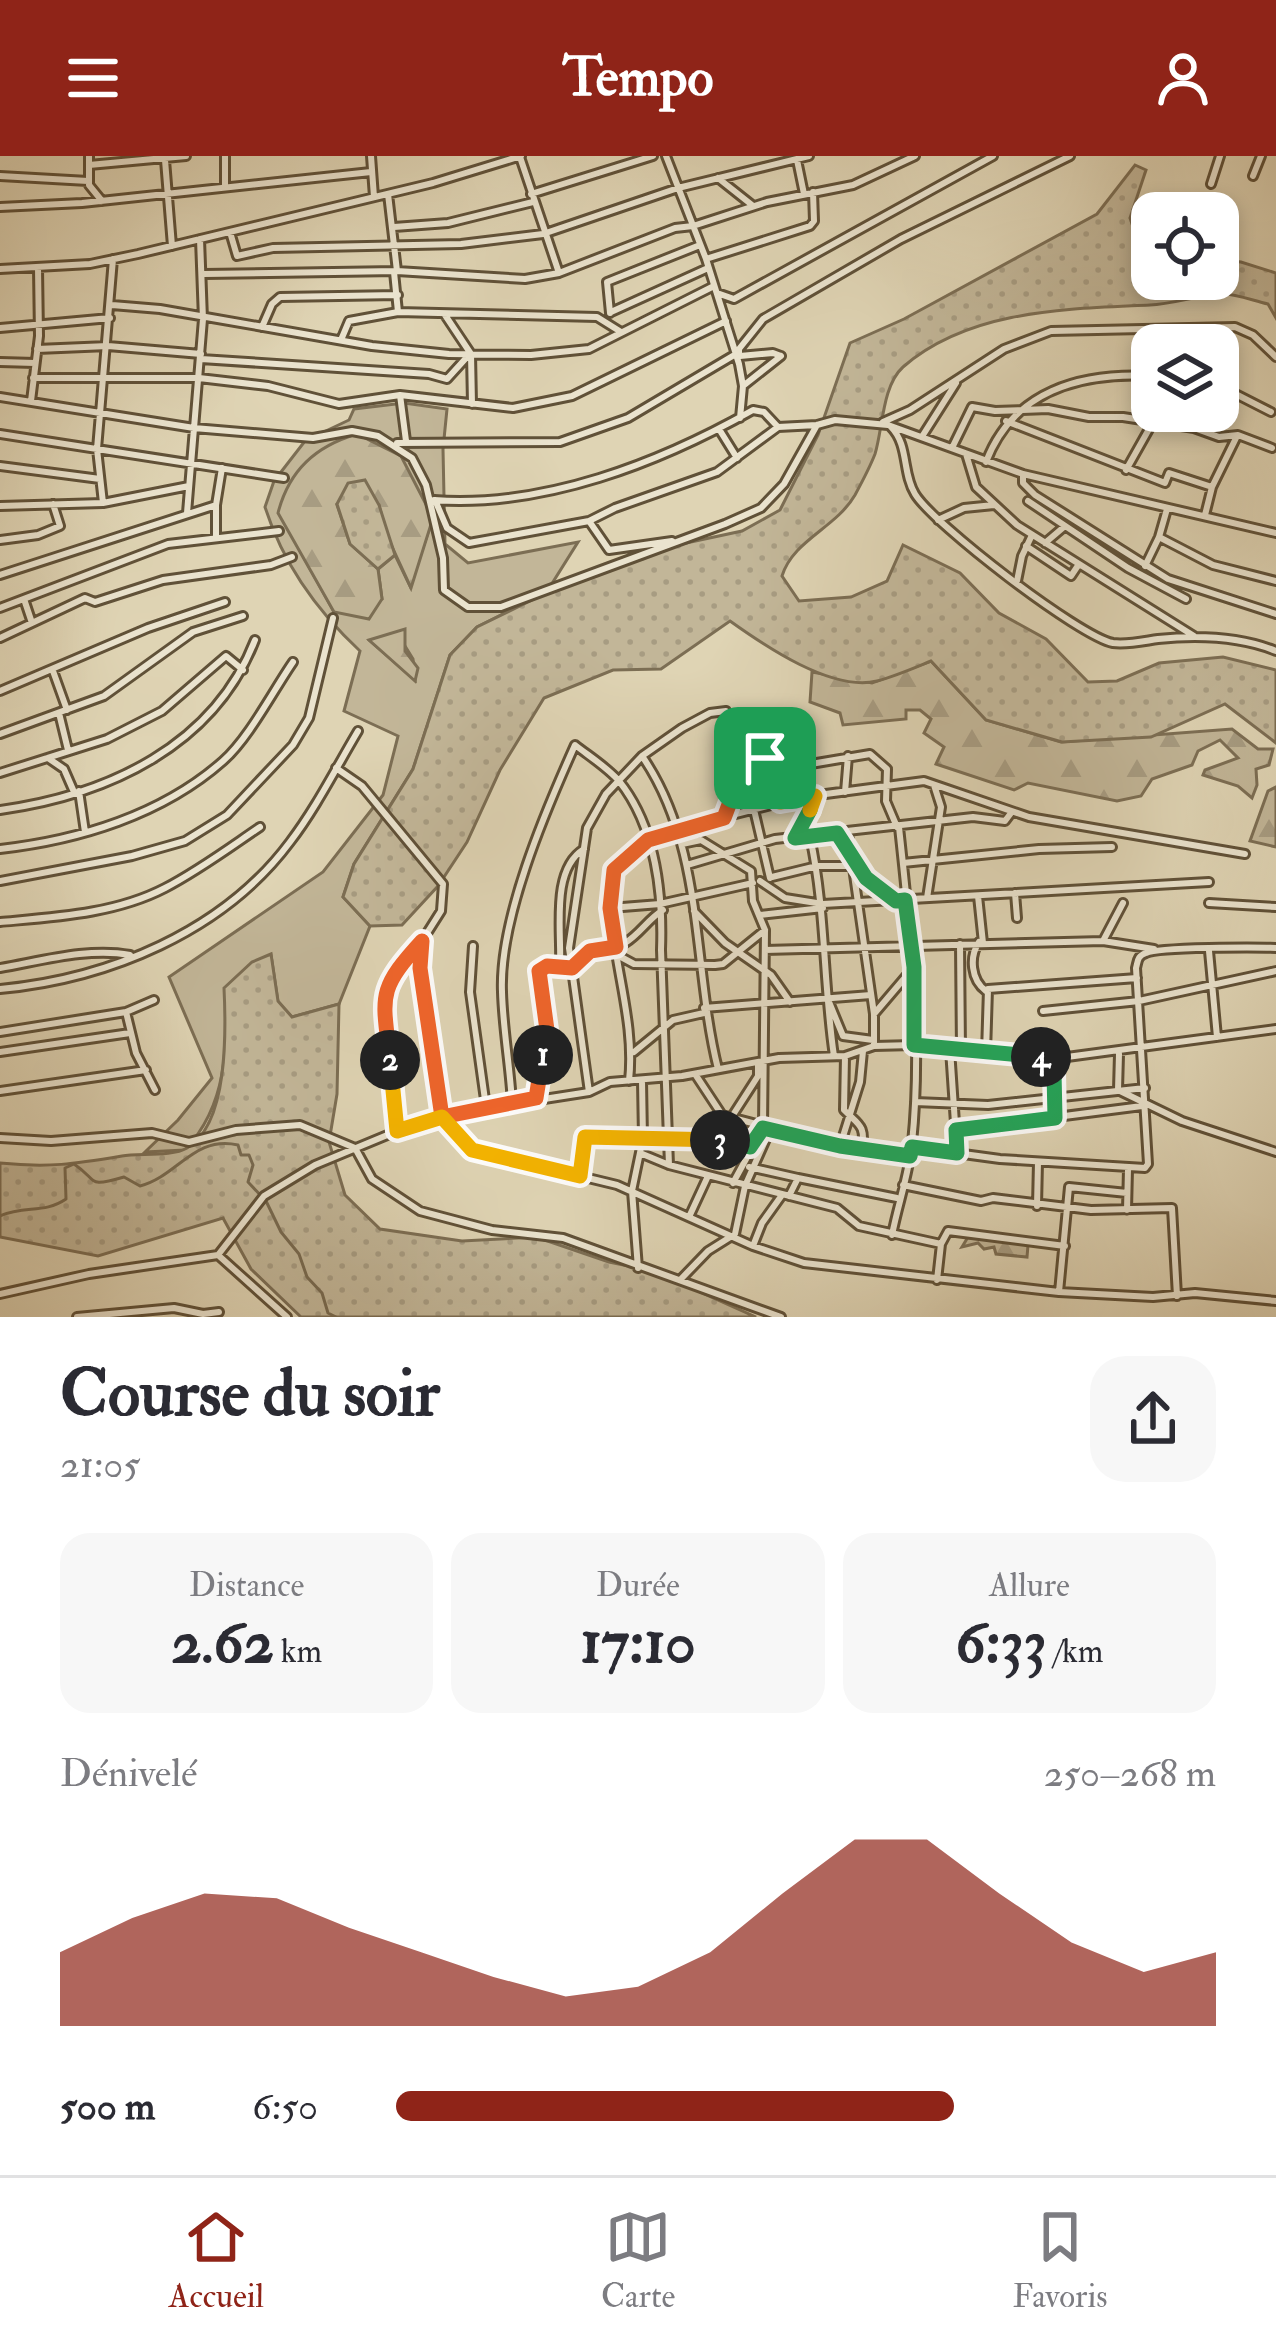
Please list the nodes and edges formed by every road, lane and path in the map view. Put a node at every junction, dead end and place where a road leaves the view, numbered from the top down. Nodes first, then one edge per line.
1 (186, 156) edge
2 (225, 156) edge
3 (370, 156) edge
4 (520, 156) edge
5 (653, 156) edge
6 (666, 156) edge
7 (809, 156) edge
8 (915, 156) edge
9 (993, 156) edge
10 (1070, 156) edge
11 (1220, 156) edge
12 (1261, 156) edge
13 (165, 157) edge
14 (797, 158) edge
15 (498, 159) edge
16 (89, 160) edge
17 (371, 172) junction
18 (0, 176) edge
19 (1253, 176) dead end
20 (718, 178) junction
21 (88, 181) junction
22 (1211, 184) dead end
23 (225, 186) junction
24 (678, 188) junction
25 (388, 194) junction
26 (166, 195) junction
27 (810, 196) junction
28 (374, 197) junction
29 (532, 198) junction
30 (102, 201) junction
31 (753, 206) junction
32 (0, 207) edge
33 (693, 226) junction
34 (394, 227) junction
35 (230, 232) junction
36 (543, 234) junction
37 (200, 239) junction
38 (700, 245) junction
39 (172, 246) junction
40 (394, 246) junction
41 (113, 259) junction
42 (707, 264) junction
43 (38, 268) junction
44 (0, 269) edge
45 (396, 272) junction
46 (559, 273) junction
47 (204, 274) junction
48 (716, 289) junction
49 (398, 295) junction
50 (112, 305) junction
51 (398, 312) junction
52 (610, 313) junction
53 (444, 314) junction
54 (597, 317) junction
55 (110, 318) junction
56 (203, 319) junction
57 (726, 321) junction
58 (39, 326) junction
59 (262, 327) junction
60 (0, 328) edge
61 (621, 332) junction
62 (341, 340) junction
63 (108, 346) junction
64 (37, 350) junction
65 (470, 354) junction
66 (738, 356) junction
67 (201, 357) junction
68 (1276, 357) edge
69 (0, 362) edge
70 (215, 362) junction
71 (35, 363) junction
72 (1131, 376) edge
73 (104, 377) junction
74 (33, 378) junction
75 (199, 378) junction
76 (958, 380) junction
77 (230, 382) junction
78 (743, 386) junction
79 (400, 395) junction
80 (1239, 396) edge
81 (0, 397) edge
82 (31, 401) junction
83 (472, 404) junction
84 (1020, 409) junction
85 (1270, 412) dead end
86 (101, 413) junction
87 (740, 418) junction
88 (1131, 419) edge
89 (1006, 422) junction
90 (884, 424) junction
91 (817, 425) junction
92 (778, 427) junction
93 (194, 428) junction
94 (718, 429) junction
95 (1148, 432) edge
96 (1198, 432) edge
97 (0, 434) edge
98 (1238, 435) junction
99 (922, 436) junction
100 (406, 441) junction
101 (393, 443) junction
102 (952, 448) junction
103 (1272, 448) dead end
104 (97, 449) junction
105 (966, 454) junction
106 (737, 458) junction
107 (986, 462) junction
108 (191, 463) junction
109 (0, 466) edge
110 (222, 468) junction
111 (1126, 470) junction
112 (1023, 474) junction
113 (284, 478) dead end
114 (100, 479) junction
115 (189, 486) junction
116 (1212, 487) junction
117 (434, 500) junction
118 (1028, 501) dead end
119 (103, 503) junction
120 (52, 504) junction
121 (216, 505) junction
122 (994, 505) junction
123 (0, 506) edge
124 (1168, 507) junction
125 (187, 513) junction
126 (1205, 514) junction
127 (938, 520) junction
128 (589, 521) junction
129 (1069, 523) junction
130 (279, 531) dead end
131 (1276, 533) edge
132 (1032, 535) junction
133 (217, 536) junction
134 (1159, 538) junction
135 (0, 540) edge
136 (676, 541) junction
137 (1045, 543) junction
138 (1026, 546) junction
139 (292, 557) dead end
140 (1079, 565) junction
141 (1144, 566) junction
142 (0, 575) edge
143 (1017, 581) junction
144 (1276, 581) edge
145 (24, 599) junction
146 (1186, 599) dead end
147 (225, 602) dead end
148 (0, 608) edge
149 (1276, 614) edge
150 (243, 616) dead end
151 (333, 618) dead end
152 (32, 623) junction
153 (1194, 636) junction
154 (0, 638) edge
155 (255, 640) dead end
156 (1276, 651) edge
157 (293, 662) dead end
158 (52, 670) junction
159 (243, 670) junction
160 (0, 691) edge
161 (63, 711) junction
162 (358, 731) dead end
163 (0, 734) edge
164 (68, 750) junction
165 (641, 756) junction
166 (848, 756) junction
167 (46, 757) junction
168 (741, 765) junction
169 (336, 767) junction
170 (0, 772) edge
171 (746, 779) junction
172 (618, 780) junction
173 (775, 782) junction
174 (933, 784) junction
175 (736, 786) junction
176 (886, 787) junction
177 (76, 791) junction
178 (845, 792) junction
179 (815, 796) junction
180 (780, 802) junction
181 (754, 809) junction
182 (0, 810) edge
183 (1012, 813) junction
184 (724, 818) junction
185 (940, 821) junction
186 (260, 827) dead end
187 (643, 827) junction
188 (898, 827) junction
189 (678, 830) junction
190 (85, 832) junction
191 (848, 832) junction
192 (837, 833) junction
193 (661, 836) junction
194 (811, 837) junction
195 (795, 838) junction
196 (648, 840) junction
197 (762, 843) junction
198 (682, 844) junction
199 (1112, 847) dead end
200 (0, 849) edge
201 (585, 849) junction
202 (723, 854) junction
203 (1245, 854) dead end
204 (934, 861) junction
205 (854, 863) junction
206 (903, 863) junction
207 (687, 865) junction
208 (817, 866) junction
209 (770, 878) junction
210 (0, 881) edge
211 (757, 882) junction
212 (1209, 883) dead end
213 (1016, 893) junction
214 (691, 896) junction
215 (978, 896) junction
216 (926, 898) junction
217 (900, 900) junction
218 (1123, 903) dead end
219 (1209, 903) dead end
220 (856, 904) junction
221 (874, 904) junction
222 (823, 906) junction
223 (662, 907) junction
224 (610, 908) junction
225 (1276, 908) edge
226 (693, 909) junction
227 (760, 916) junction
228 (1017, 918) dead end
229 (0, 922) edge
230 (859, 926) junction
231 (765, 930) junction
232 (422, 941) junction
233 (1103, 941) junction
234 (981, 942) junction
235 (960, 944) junction
236 (473, 946) dead end
237 (912, 946) junction
238 (616, 947) junction
239 (862, 948) junction
240 (1276, 948) edge
241 (823, 949) junction
242 (765, 950) junction
243 (1157, 951) junction
244 (1209, 951) junction
245 (739, 952) junction
246 (134, 956) junction
247 (619, 958) junction
248 (663, 964) junction
249 (699, 964) junction
250 (914, 967) junction
251 (0, 968) edge
252 (560, 968) junction
253 (572, 968) junction
254 (764, 970) junction
255 (1276, 971) edge
256 (1138, 978) junction
257 (1212, 984) junction
258 (0, 989) edge
259 (986, 991) junction
260 (871, 995) junction
261 (826, 999) junction
262 (154, 1000) dead end
263 (790, 1001) junction
264 (1139, 1001) junction
265 (763, 1005) junction
266 (704, 1011) junction
267 (1043, 1011) dead end
268 (126, 1012) junction
269 (874, 1014) junction
270 (666, 1024) junction
271 (1276, 1029) edge
272 (0, 1032) edge
273 (130, 1033) junction
274 (1217, 1037) junction
275 (873, 1043) junction
276 (914, 1045) junction
277 (950, 1048) junction
278 (1143, 1049) junction
279 (863, 1050) junction
280 (961, 1051) junction
281 (0, 1052) edge
282 (986, 1053) junction
283 (1119, 1053) junction
284 (632, 1055) junction
285 (834, 1056) junction
286 (845, 1056) junction
287 (1044, 1057) junction
288 (762, 1063) junction
289 (718, 1069) junction
290 (146, 1070) junction
291 (695, 1074) junction
292 (665, 1078) junction
293 (642, 1080) junction
294 (629, 1081) junction
295 (1144, 1088) junction
296 (155, 1090) dead end
297 (1118, 1090) junction
298 (0, 1091) edge
299 (589, 1092) junction
300 (1055, 1096) junction
301 (536, 1098) junction
302 (914, 1102) junction
303 (512, 1103) junction
304 (954, 1106) junction
305 (1145, 1106) junction
306 (487, 1107) junction
307 (850, 1115) junction
308 (442, 1117) junction
309 (731, 1118) junction
310 (1055, 1118) junction
311 (766, 1129) junction
312 (956, 1130) junction
313 (397, 1131) junction
314 (669, 1137) junction
315 (0, 1138) edge
316 (643, 1138) junction
317 (840, 1146) junction
318 (355, 1148) junction
319 (755, 1148) junction
320 (862, 1150) junction
321 (911, 1151) junction
322 (640, 1153) junction
323 (957, 1153) junction
324 (1276, 1153) edge
325 (1038, 1162) junction
326 (669, 1165) junction
327 (741, 1165) junction
328 (752, 1168) junction
329 (1128, 1169) junction
330 (709, 1175) junction
331 (580, 1176) junction
332 (798, 1178) junction
333 (733, 1183) junction
334 (903, 1184) junction
335 (745, 1186) junction
336 (632, 1191) junction
337 (1127, 1193) junction
338 (786, 1196) junction
339 (899, 1198) junction
340 (1037, 1206) junction
341 (1067, 1209) junction
342 (1127, 1210) junction
343 (689, 1217) junction
344 (892, 1234) junction
345 (732, 1237) junction
346 (941, 1244) junction
347 (753, 1246) junction
348 (1065, 1246) junction
349 (218, 1255) junction
350 (638, 1268) junction
351 (681, 1279) junction
352 (937, 1280) junction
353 (1059, 1292) junction
354 (0, 1294) edge
355 (1178, 1297) junction
356 (1276, 1301) edge
357 (219, 1312) dead end
358 (185, 1315) edge
359 (77, 1317) edge
360 (287, 1317) edge
361 (781, 1317) edge

1 - 13 street
2 - 23 street
3 - 17 street
4 - 15 street
4 - 29 street
5 - 29 street
6 - 24 street
7 - 14 street
8 - 27 street
9 - 48 street
10 - 66 street
11 - 22 street
12 - 19 street
13 - 16 street
13 - 26 street
14 - 20 street
14 - 27 street
15 - 25 street
16 - 21 street
17 - 23 street
17 - 28 street
18 - 21 street
20 - 24 street
20 - 31 street
21 - 30 street
23 - 26 street
24 - 33 street
24 - 36 street
25 - 28 street
25 - 34 street
26 - 30 street
26 - 39 street
27 - 31 street
27 - 42 street
28 - 35 street
29 - 34 street
29 - 36 street
30 - 32 street
31 - 33 street
33 - 38 street
33 - 46 street
34 - 40 street
35 - 37 street
35 - 40 street
36 - 40 street
36 - 46 street
37 - 39 street
37 - 47 street
38 - 42 street
38 - 52 street
39 - 41 street
40 - 45 street
41 - 43 street
41 - 50 street
42 - 48 street
42 - 52 street
43 - 44 street
43 - 58 street
45 - 46 street
45 - 47 street
45 - 49 street
47 - 56 street
48 - 57 street
48 - 61 street
49 - 51 street
49 - 59 street
50 - 55 street
50 - 56 street
51 - 53 street
51 - 62 street
52 - 54 street
53 - 54 street
53 - 65 street
54 - 61 street
55 - 58 street
55 - 63 street
56 - 59 street
56 - 67 street
57 - 66 street
57 - 83 street
58 - 60 street
58 - 64 street
59 - 62 street
61 - 65 street
62 - 65 street
63 - 64 street
63 - 67 street
63 - 73 street
64 - 71 street
65 - 70 street
65 - 83 street
66 - 78 street
66 - 78 street
66 - 100 street
67 - 70 street
67 - 75 street
68 - 76 street
69 - 71 street
70 - 77 street
71 - 74 street
72 - 84 street
73 - 74 street
73 - 75 street
73 - 86 street
74 - 82 street
75 - 77 street
75 - 93 street
76 - 90 street
76 - 99 street
77 - 79 street
78 - 87 street
79 - 83 street
79 - 100 street
80 - 85 street
81 - 82 street
82 - 86 street
84 - 88 street
84 - 89 street
84 - 102 street
86 - 93 street
86 - 104 street
87 - 92 street
87 - 94 street
89 - 107 street
89 - 111 street
90 - 91 street
90 - 99 street
90 - 127 street
91 - 92 street
91 - 136 street
92 - 106 street
93 - 101 street
93 - 108 street
94 - 106 street
94 - 117 street
95 - 111 street
96 - 98 street
97 - 104 street
98 - 103 street
98 - 116 street
99 - 102 street
100 - 101 street
101 - 117 street
102 - 105 street
104 - 108 street
104 - 114 street
105 - 107 street
105 - 122 street
106 - 128 street
107 - 112 street
108 - 110 street
108 - 115 street
109 - 114 street
110 - 113 street
110 - 121 street
111 - 116 street
112 - 124 street
112 - 129 street
114 - 119 street
115 - 119 street
115 - 125 street
116 - 126 street
117 - 128 street
117 - 136 street
118 - 129 street
119 - 120 street
120 - 123 street
120 - 135 street
121 - 125 street
121 - 133 street
122 - 127 street
122 - 132 street
124 - 126 street
124 - 134 street
125 - 142 street
126 - 131 street
127 - 143 street
128 - 136 street
129 - 137 street
129 - 141 street
129 - 146 street
130 - 133 street
132 - 137 street
132 - 138 street
133 - 145 street
134 - 141 street
134 - 144 street
137 - 140 street
138 - 140 street
138 - 143 street
139 - 152 street
140 - 153 street
141 - 149 street
143 - 153 street
145 - 148 street
145 - 152 street
147 - 158 street
150 - 161 street
151 - 210 street
152 - 154 street
153 - 156 street
155 - 159 street
157 - 190 street
158 - 160 street
158 - 161 street
159 - 164 street
159 - 177 street
161 - 163 street
161 - 164 street
162 - 169 street
164 - 167 street
165 - 168 street
165 - 172 street
165 - 189 street
166 - 173 street
166 - 176 street
166 - 178 street
167 - 170 street
167 - 177 street
168 - 171 street
168 - 175 street
169 - 232 street
169 - 246 street
171 - 173 street
171 - 175 street
171 - 181 street
172 - 187 street
172 - 201 street
172 - 303 street
173 - 180 street
174 - 176 street
174 - 183 street
174 - 185 street
175 - 184 street
176 - 178 street
176 - 188 street
177 - 182 street
177 - 190 street
178 - 179 street
179 - 180 street
179 - 195 street
180 - 181 street
181 - 184 street
181 - 197 street
183 - 185 street
183 - 203 street
184 - 189 street
185 - 188 street
185 - 204 street
186 - 229 street
187 - 193 street
187 - 196 street
188 - 191 street
188 - 206 street
189 - 193 street
189 - 198 street
190 - 200 street
191 - 192 street
191 - 205 street
192 - 194 street
192 - 205 street
193 - 196 street
194 - 195 street
194 - 208 street
195 - 197 street
196 - 223 street
196 - 224 street
197 - 202 street
197 - 209 street
198 - 202 street
198 - 207 street
199 - 204 street
201 - 252 street
201 - 253 street
202 - 207 street
202 - 211 street
204 - 206 street
204 - 216 street
205 - 208 street
205 - 217 street
205 - 220 street
206 - 217 street
207 - 214 street
208 - 209 street
208 - 222 street
209 - 211 street
211 - 214 street
211 - 222 street
211 - 227 street
212 - 213 street
213 - 215 street
213 - 228 street
214 - 223 street
214 - 226 street
215 - 216 street
215 - 234 street
216 - 217 street
217 - 221 street
217 - 237 street
218 - 233 street
219 - 225 street
220 - 221 street
220 - 222 street
220 - 230 street
221 - 230 street
222 - 227 street
222 - 241 street
223 - 224 street
223 - 238 street
223 - 248 street
224 - 238 street
226 - 245 street
226 - 249 street
227 - 231 street
230 - 239 street
231 - 242 street
231 - 245 street
232 - 308 street
232 - 313 street
233 - 234 street
233 - 243 street
234 - 235 street
234 - 259 street
235 - 237 street
235 - 280 street
236 - 306 street
237 - 239 street
237 - 250 street
238 - 247 street
238 - 253 street
239 - 241 street
239 - 260 street
240 - 244 street
241 - 242 street
241 - 261 street
242 - 254 street
243 - 244 street
243 - 256 street
244 - 257 street
245 - 249 street
245 - 254 street
246 - 251 street
246 - 258 street
247 - 248 street
247 - 284 street
248 - 249 street
248 - 270 street
249 - 266 street
250 - 269 street
250 - 276 street
252 - 253 street
252 - 301 street
253 - 299 street
254 - 263 street
254 - 265 street
255 - 257 street
256 - 259 street
256 - 264 street
257 - 264 street
257 - 274 street
259 - 282 street
260 - 261 street
260 - 269 street
261 - 263 street
261 - 275 street
261 - 285 street
262 - 268 street
263 - 265 street
264 - 267 street
264 - 278 street
265 - 266 street
265 - 288 street
266 - 270 street
266 - 289 street
268 - 272 street
268 - 273 street
269 - 275 street
270 - 284 street
270 - 292 street
271 - 274 street
273 - 281 street
273 - 290 street
274 - 278 street
275 - 276 street
275 - 279 street
276 - 277 street
276 - 302 street
277 - 280 street
277 - 304 street
278 - 283 street
278 - 295 street
279 - 286 street
279 - 307 street
280 - 282 street
282 - 287 street
283 - 287 street
283 - 297 street
284 - 294 street
285 - 286 street
285 - 288 street
286 - 307 street
287 - 300 street
288 - 289 street
288 - 309 street
288 - 311 street
289 - 291 street
290 - 296 street
290 - 298 street
291 - 292 street
291 - 309 street
292 - 293 street
292 - 314 street
293 - 294 street
293 - 316 street
294 - 299 street
295 - 297 street
295 - 305 street
297 - 300 street
297 - 305 street
299 - 301 street
300 - 304 street
300 - 310 street
301 - 303 street
302 - 304 street
302 - 321 street
303 - 306 street
304 - 312 street
305 - 310 street
305 - 324 street
305 - 329 street
306 - 308 street
307 - 317 street
307 - 320 street
308 - 313 street
308 - 331 street
309 - 311 street
310 - 312 street
311 - 317 street
311 - 319 street
312 - 323 street
313 - 318 street
314 - 316 street
314 - 319 street
314 - 326 street
315 - 318 street
316 - 322 street
316 - 331 street
317 - 320 street
318 - 349 street
318 - 350 street
319 - 327 street
319 - 328 street
320 - 321 street
321 - 323 street
321 - 334 street
322 - 326 street
322 - 336 street
323 - 325 street
325 - 329 street
325 - 340 street
326 - 330 street
327 - 328 street
327 - 333 street
328 - 332 street
328 - 335 street
329 - 337 street
330 - 333 street
330 - 343 street
331 - 336 street
332 - 338 street
332 - 339 street
333 - 335 street
334 - 339 street
334 - 340 street
335 - 338 street
335 - 345 street
336 - 343 street
336 - 350 street
337 - 341 street
337 - 342 street
338 - 344 street
338 - 347 street
339 - 344 street
340 - 341 street
341 - 342 street
341 - 348 street
342 - 355 street
343 - 345 street
344 - 346 street
345 - 347 street
345 - 351 street
346 - 348 street
346 - 352 street
347 - 352 street
348 - 353 street
349 - 354 street
349 - 360 street
350 - 351 street
351 - 361 street
352 - 353 street
353 - 355 street
355 - 356 street
357 - 358 street
358 - 359 street

